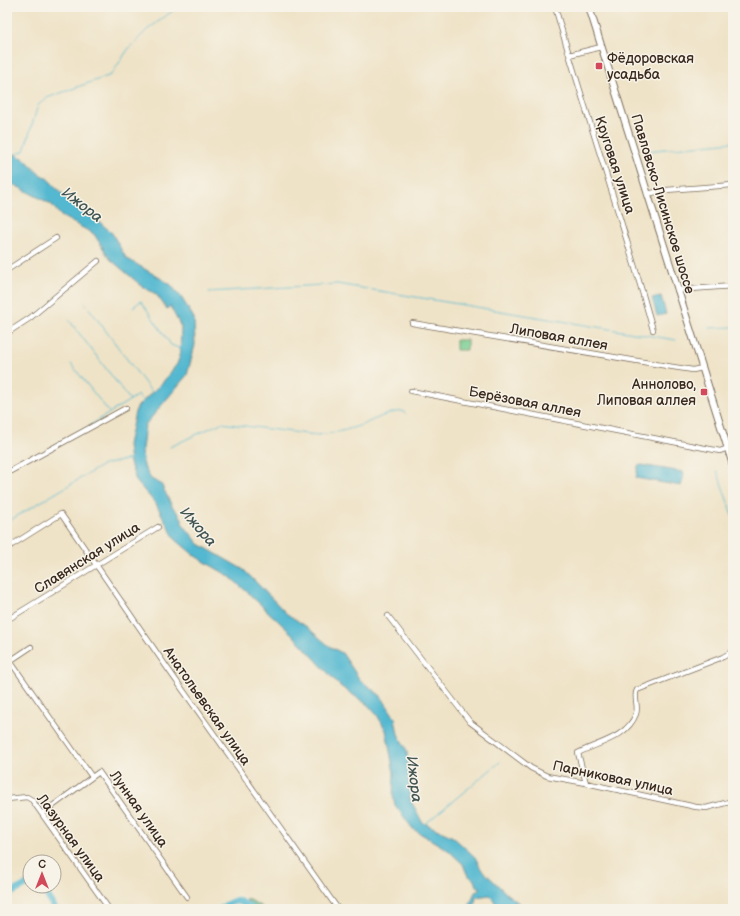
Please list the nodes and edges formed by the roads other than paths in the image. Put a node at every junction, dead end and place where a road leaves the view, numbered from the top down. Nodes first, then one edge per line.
1 (555, 7) edge
2 (588, 7) edge
3 (601, 47) junction
4 (569, 55) junction
5 (733, 185) edge
6 (646, 194) junction
7 (56, 238) dead end
8 (98, 261) dead end
9 (7, 270) edge
10 (733, 286) edge
11 (677, 290) junction
12 (412, 323) dead end
13 (654, 330) dead end
14 (7, 334) edge
15 (702, 368) junction
16 (411, 391) dead end
17 (126, 408) dead end
18 (728, 448) junction
19 (733, 465) edge
20 (7, 473) edge
21 (158, 527) dead end
22 (7, 548) edge
23 (96, 566) junction
24 (388, 616) dead end
25 (7, 620) edge
26 (31, 647) dead end
27 (733, 650) edge
28 (9, 662) edge
29 (92, 778) junction
30 (586, 783) junction
31 (7, 799) edge
32 (733, 801) edge
33 (43, 813) junction
34 (187, 897) dead end
35 (109, 909) edge
36 (338, 909) edge

1 - 4 street, Круговая улица
2 - 3 main road, Павловско-Лисинское шоссе
3 - 4 street
3 - 6 main road, Павловско-Лисинское шоссе
4 - 13 street, Круговая улица
5 - 6 street
6 - 11 main road, Павловско-Лисинское шоссе
7 - 9 street
8 - 14 street
10 - 11 street
11 - 15 main road, Павловско-Лисинское шоссе
12 - 15 street, Липовая аллея
15 - 18 main road, Павловско-Лисинское шоссе
16 - 18 street, Берёзовая аллея
17 - 20 street
18 - 19 main road, Павловско-Лисинское шоссе
21 - 23 street, Славянская улица
22 - 23 street, Анатольевская улица
23 - 25 street, Славянская улица
23 - 36 street, Анатольевская улица
24 - 30 street, Парниковая улица
26 - 28 street
27 - 30 street
28 - 29 street
29 - 33 street, Лунная улица
29 - 34 street, Лунная улица
30 - 32 street, Парниковая улица
31 - 33 street, Лазурная улица
33 - 35 street, Лазурная улица

